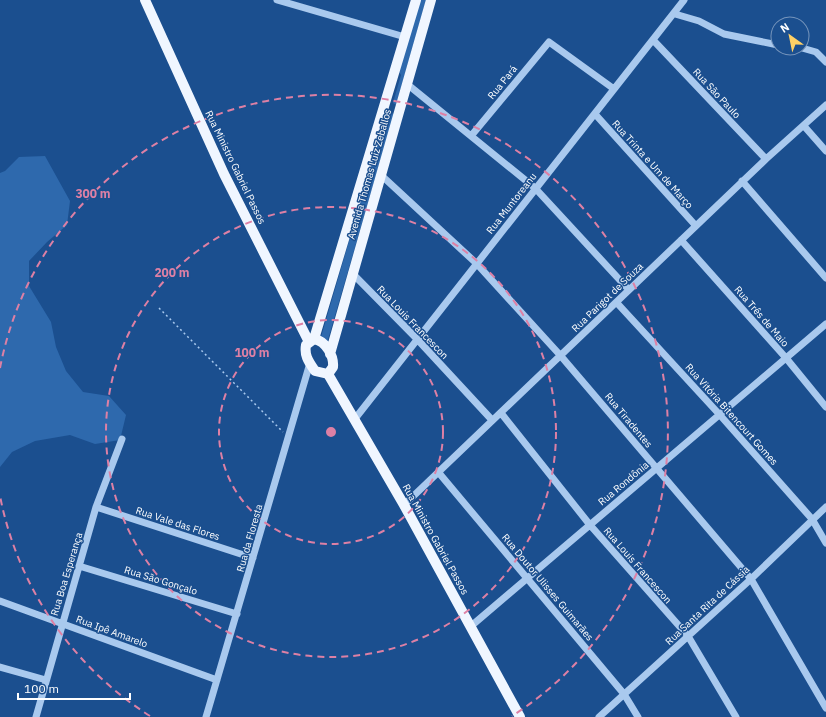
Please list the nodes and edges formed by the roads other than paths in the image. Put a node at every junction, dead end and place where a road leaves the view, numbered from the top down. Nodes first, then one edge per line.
1 (145, 0) edge
2 (277, 0) edge
3 (416, 0) edge
4 (431, 0) edge
5 (684, 0) edge
6 (675, 14) junction
7 (405, 37) junction
8 (654, 41) junction
9 (770, 43) edge
10 (810, 50) edge
11 (826, 62) edge
12 (407, 84) junction
13 (614, 89) junction
14 (385, 105) junction
15 (826, 105) edge
16 (400, 111) junction
17 (595, 114) junction
18 (804, 126) junction
19 (471, 136) junction
20 (826, 151) edge
21 (766, 159) junction
22 (381, 175) junction
23 (742, 181) junction
24 (534, 188) junction
25 (696, 226) junction
26 (682, 240) junction
27 (476, 263) junction
28 (352, 273) junction
29 (826, 278) edge
30 (629, 290) junction
31 (617, 303) junction
32 (826, 324) edge
33 (417, 339) junction
34 (312, 340) junction
35 (330, 354) junction
36 (560, 355) junction
37 (786, 358) junction
38 (310, 363) junction
39 (328, 374) junction
40 (826, 407) edge
41 (501, 413) junction
42 (719, 414) junction
43 (354, 420) junction
44 (492, 420) junction
45 (122, 439) dead end
46 (657, 468) junction
47 (439, 473) junction
48 (404, 505) junction
49 (96, 507) junction
50 (826, 507) edge
51 (812, 519) junction
52 (590, 525) junction
53 (826, 543) edge
54 (253, 558) junction
55 (79, 566) junction
56 (527, 578) junction
57 (751, 579) junction
58 (0, 601) edge
59 (237, 614) junction
60 (62, 623) junction
61 (470, 627) junction
62 (688, 636) junction
63 (0, 667) edge
64 (46, 680) junction
65 (217, 680) junction
66 (624, 694) junction
67 (826, 708) edge
68 (36, 717) edge
69 (206, 717) edge
70 (520, 717) edge
71 (599, 717) edge
72 (638, 717) edge
73 (736, 717) edge

1 - 34 main road, Rua Ministro Gabriel Passos
2 - 7 street
3 - 7 main road, Avenida Thomas Luiz Zeballos
4 - 12 main road, Avenida Thomas Luiz Zeballos
5 - 6 street, Rua Muntoreanu
6 - 8 street, Rua Muntoreanu
6 - 9 street
7 - 14 main road, Avenida Thomas Luiz Zeballos
8 - 13 street, Rua Muntoreanu
8 - 21 street, Rua São Paulo
10 - 11 street
12 - 16 main road, Avenida Thomas Luiz Zeballos
12 - 19 street
13 - 17 street, Rua Muntoreanu
13 - 19 street, Rua Pará
14 - 16 main road
14 - 34 main road, Avenida Thomas Luiz Zeballos
15 - 18 street, Rua Parigot de Souza
16 - 22 main road, Avenida Thomas Luiz Zeballos
17 - 24 street, Rua Muntoreanu
17 - 25 street, Rua Trinta e Um de Março
18 - 20 street
18 - 21 street, Rua Parigot de Souza
19 - 24 street
21 - 23 street, Rua Parigot de Souza
22 - 27 street, Rua Tiradentes
22 - 28 main road, Avenida Thomas Luiz Zeballos
23 - 25 street, Rua Parigot de Souza
23 - 29 street
24 - 27 street, Rua Muntoreanu
24 - 30 street
25 - 26 street, Rua Parigot de Souza
26 - 30 street, Rua Parigot de Souza
26 - 37 street, Rua Três de Maio
27 - 33 street, Rua Muntoreanu
27 - 36 street, Rua Tiradentes
28 - 33 street, Rua Louis Francescon
28 - 35 main road, Avenida Thomas Luiz Zeballos
30 - 31 street, Rua Parigot de Souza
31 - 36 street, Rua Parigot de Souza
31 - 42 street, Rua Vitória Bitencourt Gomes
32 - 37 street, Rua Rondônia
33 - 43 street, Rua Muntoreanu
33 - 44 street, Rua Louis Francescon
34 - 35 main road, Rua Ministro Gabriel Passos
34 - 38 main road, Rua Ministro Gabriel Passos
35 - 39 main road
36 - 41 street, Rua Parigot de Souza
36 - 46 street, Rua Tiradentes
37 - 40 street, Rua Três de Maio
37 - 42 street, Rua Rondônia
38 - 39 main road
38 - 54 street, Rua da Floresta
39 - 43 main road, Rua Ministro Gabriel Passos
41 - 44 street, Rua Parigot de Souza
41 - 52 street, Rua Louis Francescon
42 - 46 street, Rua Rondônia
42 - 51 street, Rua Vitória Bitencourt Gomes
43 - 48 main road, Rua Ministro Gabriel Passos
44 - 47 street, Rua Parigot de Souza
45 - 49 street, Rua Boa Esperança
46 - 52 street, Rua Rondônia
46 - 57 street, Rua Tiradentes
47 - 48 street, Rua Parigot de Souza
47 - 56 street, Rua Doutor Ulisses Guimarães
48 - 61 main road, Rua Ministro Gabriel Passos
49 - 54 street, Rua Vale das Flores
49 - 55 street, Rua Boa Esperança
50 - 51 street, Rua Santa Rita de Cássia
51 - 53 street, Rua Vitória Bitencourt Gomes
51 - 57 street, Rua Santa Rita de Cássia
52 - 56 street, Rua Rondônia
52 - 62 street, Rua Louis Francescon
54 - 59 street, Rua da Floresta
55 - 59 street, Rua São Gonçalo
55 - 60 street, Rua Boa Esperança
56 - 61 street, Rua Rondônia
56 - 66 street, Rua Doutor Ulisses Guimarães
57 - 62 street, Rua Santa Rita de Cássia
57 - 67 street, Rua Tiradentes
58 - 60 street, Rua Ipê Amarelo
59 - 65 street, Rua da Floresta
60 - 64 street, Rua Boa Esperança
60 - 65 street, Rua Ipê Amarelo
61 - 70 main road, Rua Ministro Gabriel Passos
62 - 66 street, Rua Santa Rita de Cássia
62 - 73 street, Rua Louis Francescon
63 - 64 street
64 - 68 street, Rua Boa Esperança
65 - 69 street, Rua da Floresta
66 - 71 street, Rua Santa Rita de Cássia
66 - 72 street, Rua Doutor Ulisses Guimarães

